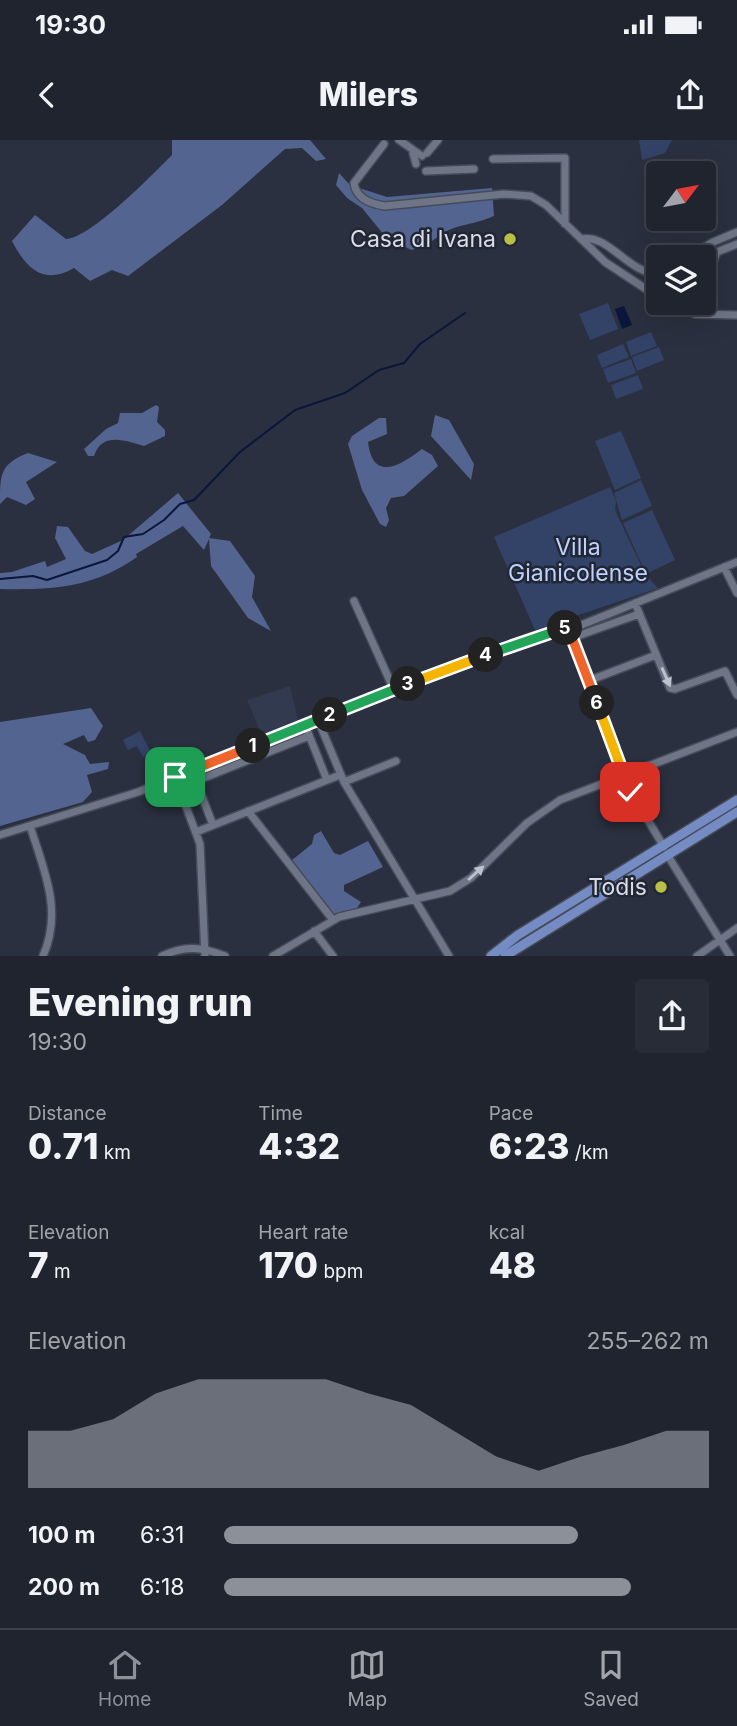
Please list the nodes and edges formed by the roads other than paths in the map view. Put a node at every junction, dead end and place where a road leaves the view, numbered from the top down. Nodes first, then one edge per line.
1 (399, 140) edge
2 (438, 140) edge
3 (384, 144) dead end
4 (413, 153) junction
5 (493, 159) dead end
6 (416, 163) dead end
7 (474, 169) dead end
8 (426, 171) dead end
9 (565, 224) junction
10 (737, 232) edge
11 (580, 239) junction
12 (737, 244) edge
13 (708, 245) edge
14 (716, 253) edge
15 (646, 272) edge
16 (646, 289) edge
17 (716, 314) edge
18 (737, 315) edge
19 (737, 562) edge
20 (724, 567) junction
21 (737, 593) edge
22 (354, 601) dead end
23 (635, 603) junction
24 (639, 614) junction
25 (569, 630) junction
26 (572, 638) junction
27 (656, 655) junction
28 (588, 681) junction
29 (394, 690) junction
30 (737, 695) edge
31 (318, 720) junction
32 (305, 725) junction
33 (737, 732) edge
34 (309, 736) junction
35 (396, 761) dead end
36 (623, 775) junction
37 (175, 777) junction
38 (342, 778) junction
39 (327, 780) junction
40 (737, 800) edge
41 (248, 811) junction
42 (737, 812) edge
43 (213, 825) junction
44 (30, 826) junction
45 (196, 832) junction
46 (0, 835) edge
47 (666, 851) junction
48 (415, 900) junction
49 (556, 918) junction
50 (333, 920) junction
51 (737, 928) edge
52 (314, 931) junction
53 (720, 940) junction
54 (204, 952) edge
55 (43, 956) edge
56 (162, 956) edge
57 (225, 956) edge
58 (273, 956) edge
59 (333, 956) edge
60 (449, 956) edge
61 (491, 956) edge
62 (505, 956) edge
63 (697, 956) edge
64 (730, 956) edge

1 - 4 street
2 - 4 street
3 - 9 street
4 - 6 street
5 - 9 street
7 - 8 street
9 - 11 street
10 - 13 street
11 - 15 street
11 - 16 street
12 - 14 street
17 - 18 street
19 - 20 street
20 - 21 street
20 - 23 street
22 - 29 street
23 - 24 street
23 - 25 street
24 - 26 street
24 - 27 street
25 - 26 street
25 - 29 street
26 - 28 street
27 - 28 street
27 -> 30 street
28 - 36 street
29 - 31 street
31 - 32 street
31 - 38 street
32 - 34 street
32 - 37 street
33 - 36 street
34 - 39 street
34 - 43 street
35 - 38 street
36 - 47 street
48 -> 36 street
37 - 44 street
37 - 45 street
38 - 39 street
38 - 48 street
39 - 41 street
40 - 47 main road
41 - 43 street
41 - 50 street
42 - 47 main road
43 - 45 street
44 - 46 street
44 - 55 street
45 - 54 street
47 - 49 main road
47 - 53 street
48 - 50 street
48 - 60 street
49 - 61 main road
49 - 62 main road
50 - 52 street
51 - 53 street
52 - 58 street
52 - 59 street
53 - 63 street
53 - 64 street
54 - 56 street
54 - 57 street

